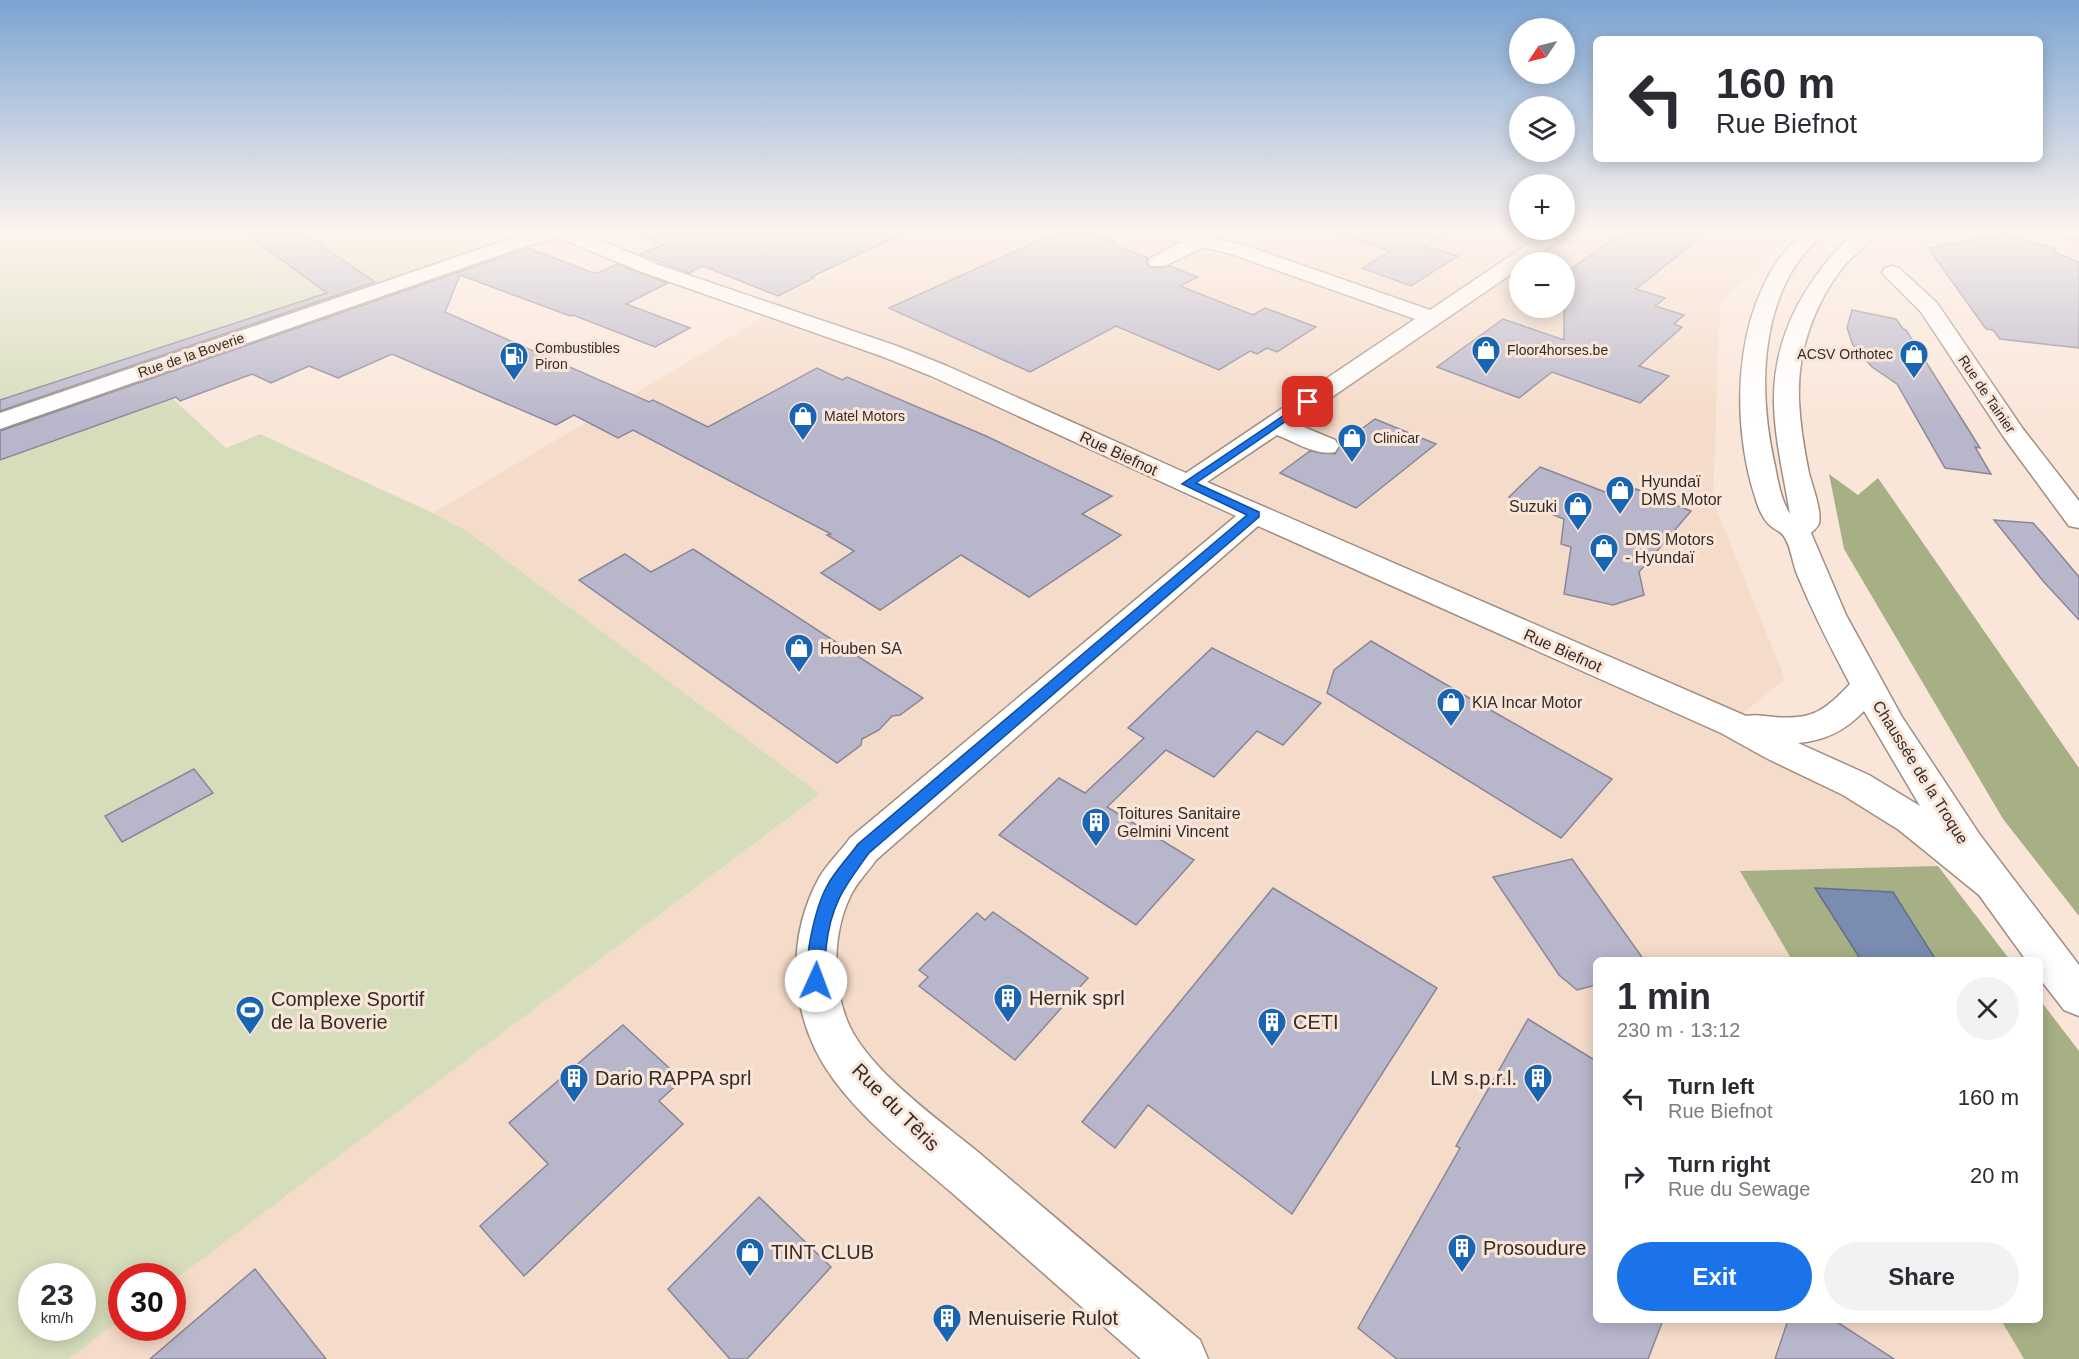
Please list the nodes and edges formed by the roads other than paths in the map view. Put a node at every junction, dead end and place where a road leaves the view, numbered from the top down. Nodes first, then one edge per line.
1 (370, 293) edge
2 (723, 293) edge
3 (1363, 293) edge
4 (1468, 293) edge
5 (1772, 293) edge
6 (1813, 293) edge
7 (1914, 293) edge
8 (1432, 318) junction
9 (0, 421) edge
10 (1274, 424) junction
11 (1326, 446) dead end
12 (1187, 484) junction
13 (1255, 514) junction
14 (2079, 519) edge
15 (1795, 530) junction
16 (1867, 687) junction
17 (1733, 724) junction
18 (1997, 887) junction
19 (2079, 997) edge
20 (1181, 1359) edge

1 - 9 street, Rue de la Boverie
2 - 12 street, Rue Biefnot
3 - 8 street
4 - 8 street
5 - 15 street, Chaussée de la Troque
6 - 15 street
7 - 14 street, Rue de Tainier
8 - 10 street
10 - 11 street
10 - 12 street
12 - 13 street, Rue Biefnot
13 - 17 street, Rue Biefnot
13 - 20 street, Rue du Têris
15 - 16 street, Chaussée de la Troque
16 - 17 street, Rue Biefnot
16 - 18 street, Chaussée de la Troque
17 - 18 street, Rue Biefnot
18 - 19 street, Chaussée de la Troque

